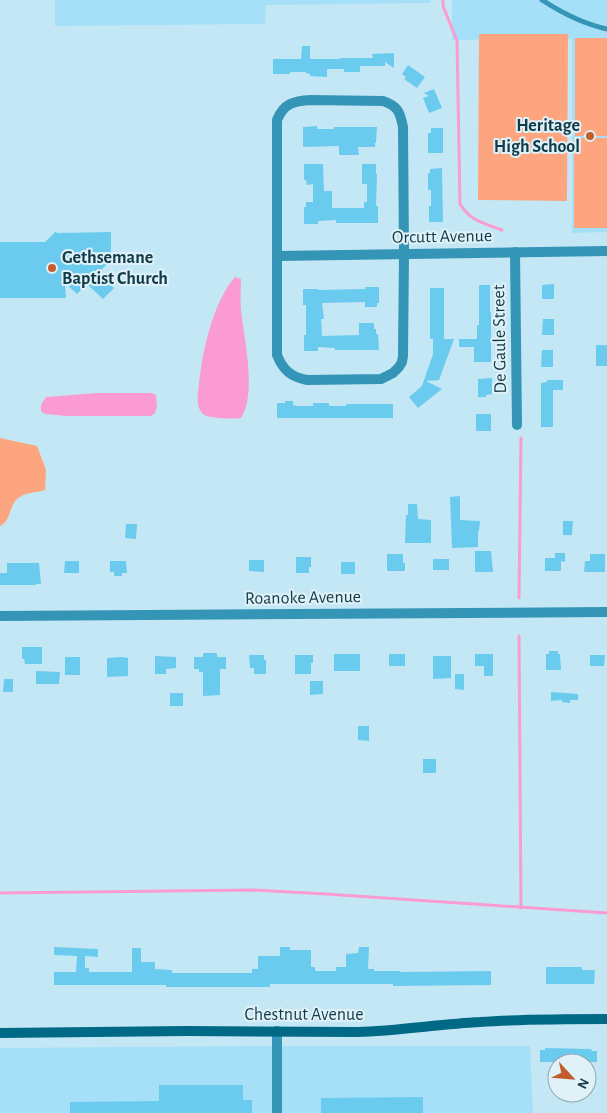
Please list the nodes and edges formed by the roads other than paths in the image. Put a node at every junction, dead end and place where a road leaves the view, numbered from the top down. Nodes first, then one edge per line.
1 (542, 0) edge
2 (607, 29) edge
3 (607, 251) edge
4 (515, 252) junction
5 (404, 254) junction
6 (278, 256) junction
7 (517, 425) dead end
8 (607, 612) edge
9 (0, 616) edge
10 (607, 1019) edge
11 (277, 1031) junction
12 (0, 1033) edge
13 (277, 1113) edge

1 - 2 lane
3 - 4 street, Orcutt Avenue
4 - 5 street, Orcutt Avenue
4 - 7 street, De Gaule Street
5 - 6 street, Orcutt Avenue
5 - 6 street
5 - 6 street
8 - 9 street, Roanoke Avenue
10 - 11 main road, Chestnut Avenue
11 - 12 main road, Chestnut Avenue
11 - 13 street

